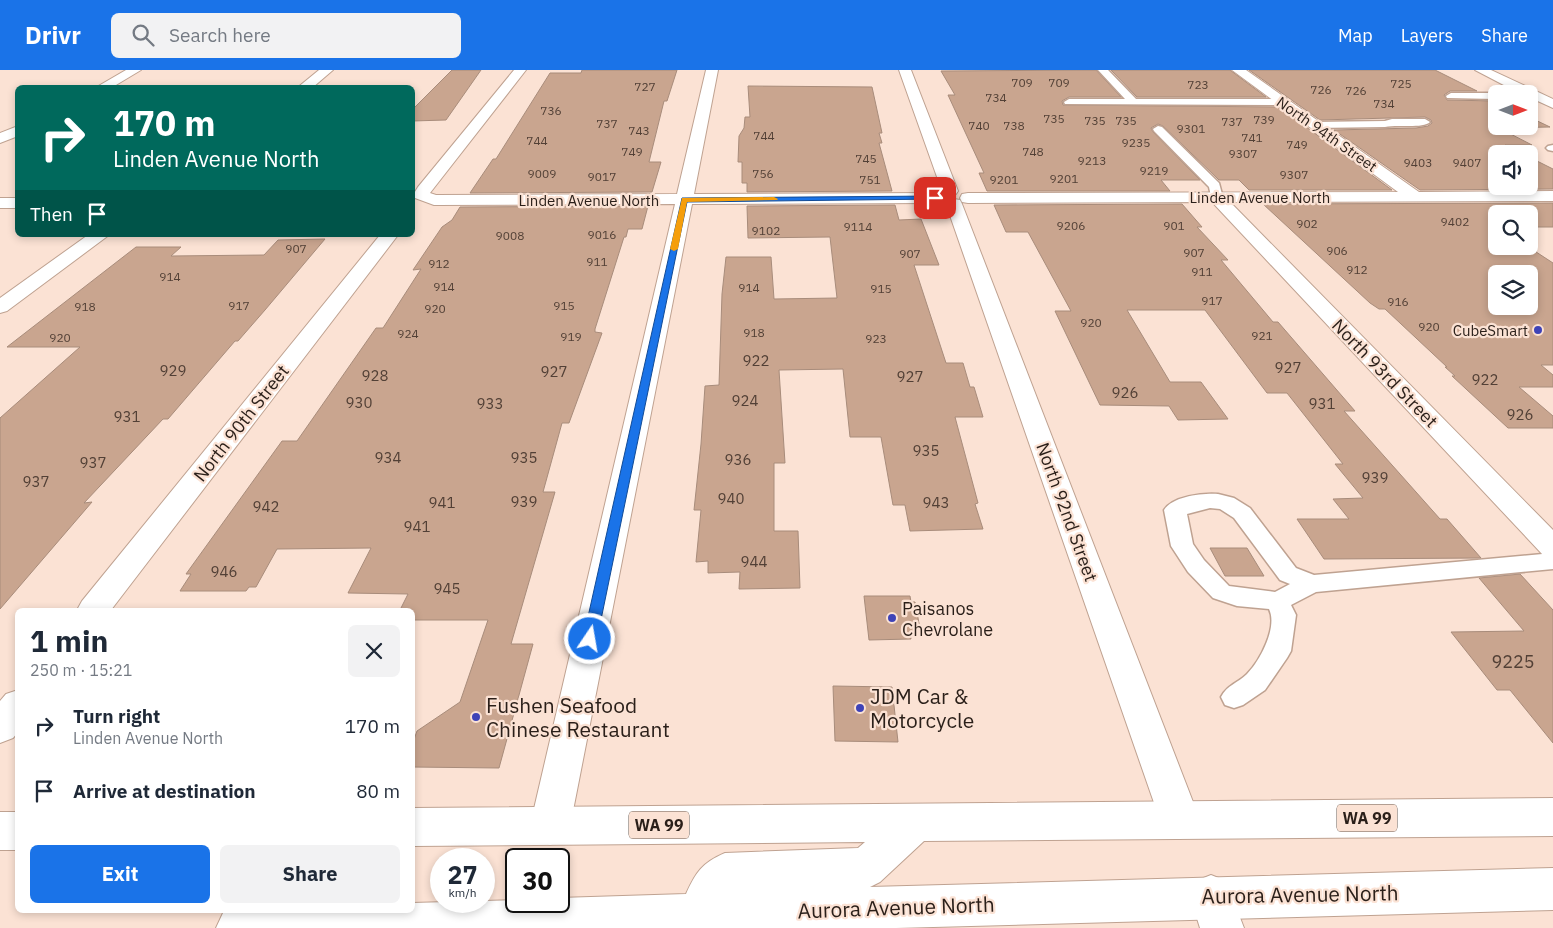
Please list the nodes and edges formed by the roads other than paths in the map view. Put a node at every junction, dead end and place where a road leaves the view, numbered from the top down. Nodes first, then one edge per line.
1 (135, 70) edge
2 (327, 70) edge
3 (520, 70) edge
4 (712, 70) edge
5 (905, 70) edge
6 (1103, 70) edge
7 (1238, 70) edge
8 (1481, 70) edge
9 (106, 85) edge
10 (307, 85) edge
11 (1510, 85) edge
12 (1451, 96) dead end
13 (1488, 96) edge
14 (1538, 98) edge
15 (1069, 102) dead end
16 (1133, 102) junction
17 (1282, 102) junction
18 (1553, 104) edge
19 (1425, 122) dead end
20 (1314, 125) junction
21 (1158, 129) dead end
22 (15, 131) edge
23 (0, 138) edge
24 (1553, 196) edge
25 (1416, 197) junction
26 (952, 198) junction
27 (1217, 198) junction
28 (684, 200) junction
29 (0, 203) edge
30 (15, 203) edge
31 (97, 237) edge
32 (387, 237) edge
33 (0, 307) edge
34 (1553, 548) edge
35 (1553, 561) edge
36 (1312, 584) junction
37 (1277, 601) junction
38 (95, 608) edge
39 (1234, 696) dead end
40 (15, 709) edge
41 (0, 727) edge
42 (1553, 817) edge
43 (1180, 820) junction
44 (915, 823) junction
45 (550, 826) junction
46 (415, 827) edge
47 (0, 831) edge
48 (15, 831) edge
49 (1550, 893) edge
50 (1216, 912) edge
51 (698, 915) junction
52 (871, 918) edge
53 (535, 924) edge
54 (238, 928) edge

1 - 9 main road
2 - 10 main road
3 - 28 main road, Linden Avenue North
4 - 28 main road
5 - 26 main road, North 92nd Street
6 - 16 lane
7 - 17 main road, North 94th Street
8 - 11 main road
12 - 13 lane
14 - 18 main road
15 - 16 lane
16 - 17 lane
17 - 20 main road, North 94th Street
19 - 20 lane
20 - 25 main road, North 94th Street
21 - 27 lane
22 - 23 main road
24 - 25 main road, Linden Avenue North
25 - 27 main road, Linden Avenue North
26 - 27 main road, Linden Avenue North
26 - 28 main road, Linden Avenue North
26 - 43 main road, North 92nd Street
27 - 34 main road, North 93rd Street
28 - 45 main road
29 - 30 main road
31 - 33 main road
32 - 38 main road, North 90th Street
35 - 36 lane
36 - 37 lane
36 - 37 lane
37 - 39 lane
40 - 41 main road
42 - 43 main road, WA 99
43 - 44 main road, WA 99
44 - 45 main road, WA 99
44 - 51 main road
45 - 46 main road, WA 99
47 - 48 main road
49 - 50 main road, Aurora Avenue North
50 - 52 main road, Aurora Avenue North
51 - 52 main road, Aurora Avenue North
51 - 53 main road, Aurora Avenue North
53 - 54 main road, Aurora Avenue North

